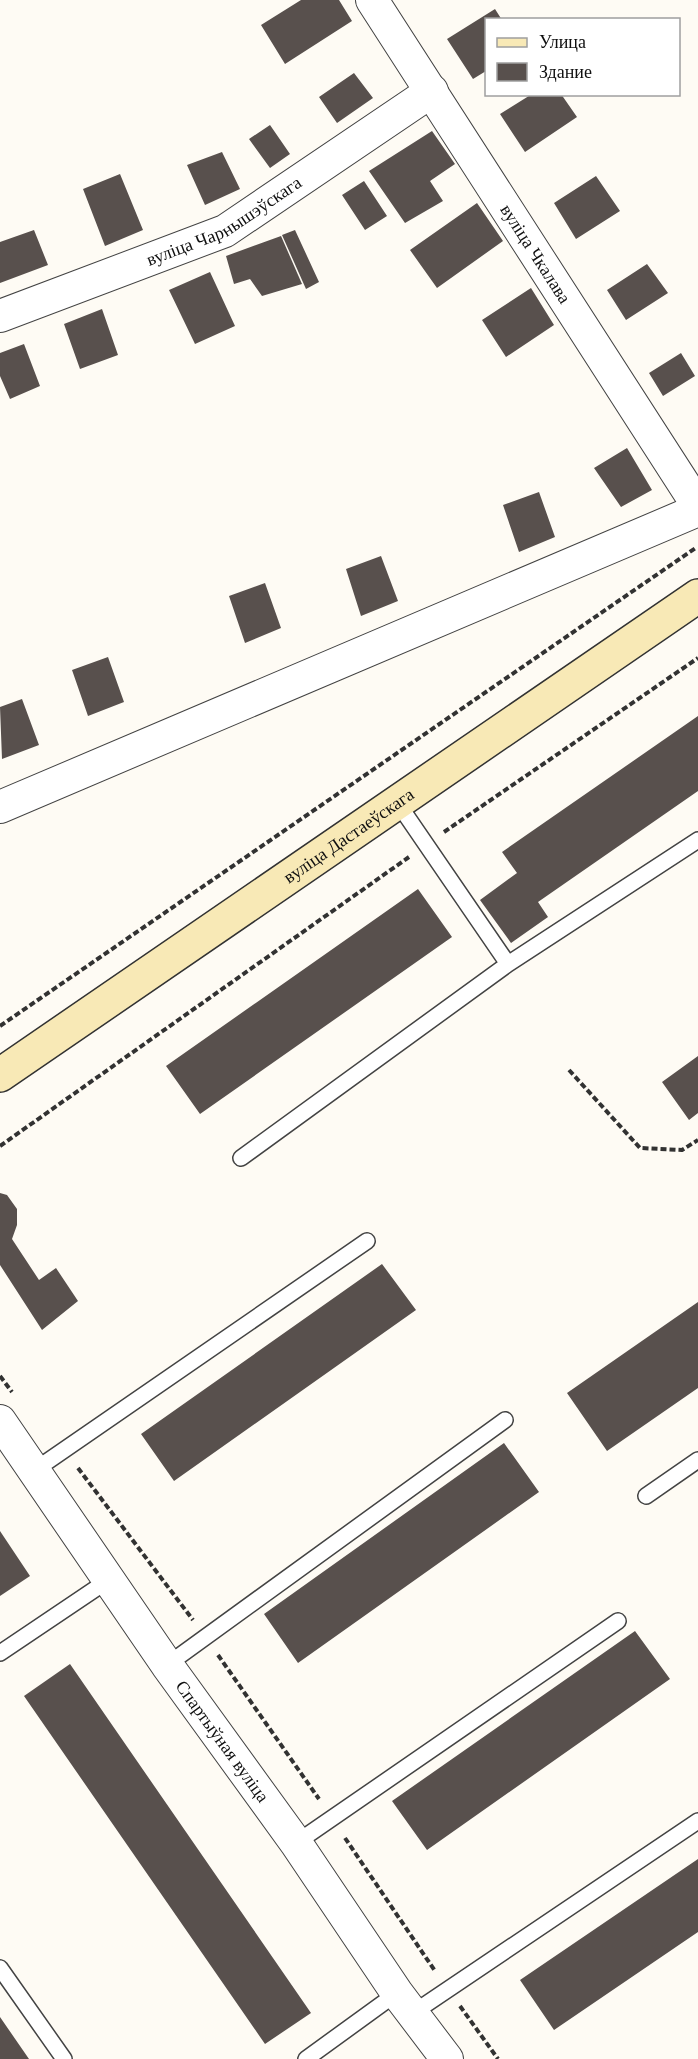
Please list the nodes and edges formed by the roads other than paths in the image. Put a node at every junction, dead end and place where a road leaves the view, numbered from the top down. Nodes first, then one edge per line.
1 (372, 0) edge
2 (432, 91) junction
3 (0, 316) edge
4 (698, 508) edge
5 (698, 596) edge
6 (397, 802) junction
7 (0, 807) edge
8 (698, 840) edge
9 (508, 964) junction
10 (0, 1075) edge
11 (241, 1158) dead end
12 (367, 1241) dead end
13 (9, 1410) edge
14 (505, 1420) dead end
15 (698, 1460) edge
16 (35, 1470) junction
17 (646, 1496) dead end
18 (110, 1579) junction
19 (618, 1621) dead end
20 (0, 1653) edge
21 (167, 1665) junction
22 (698, 1821) edge
23 (296, 1843) junction
24 (0, 1968) edge
25 (405, 2003) junction
26 (64, 2059) edge
27 (306, 2059) edge
28 (447, 2059) edge

1 - 2 street, вуліца Чкалава
2 - 3 street, вуліца Чарнышэўскага
2 - 4 street, вуліца Чкалава
4 - 7 street
5 - 6 street, вуліца Дастаеўскага
6 - 9 lane
6 - 10 street, вуліца Дастаеўскага
8 - 9 lane
9 - 11 lane
12 - 16 lane
13 - 16 street, Спартыўная вуліца
14 - 21 lane
15 - 17 lane
16 - 18 street, Спартыўная вуліца
18 - 20 lane
18 - 21 street, Спартыўная вуліца
19 - 23 lane
21 - 23 street, Спартыўная вуліца
22 - 25 lane
23 - 25 street, Спартыўная вуліца
24 - 26 lane
25 - 27 lane
25 - 28 street, Спартыўная вуліца

